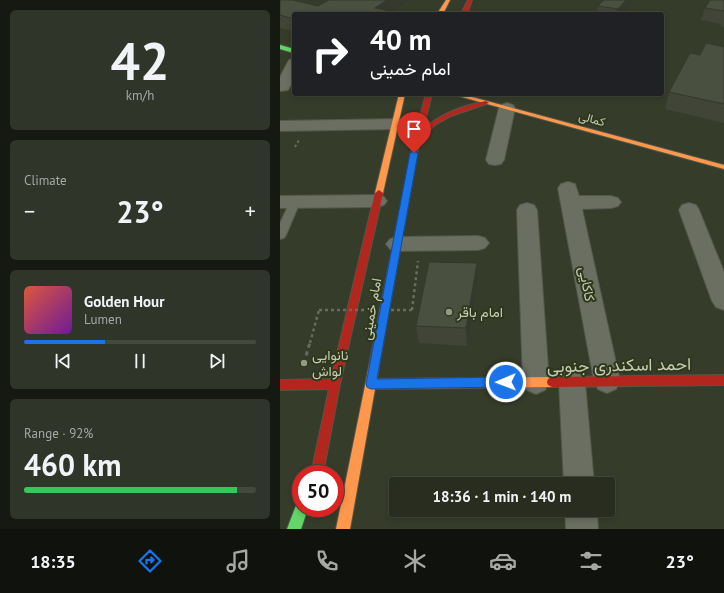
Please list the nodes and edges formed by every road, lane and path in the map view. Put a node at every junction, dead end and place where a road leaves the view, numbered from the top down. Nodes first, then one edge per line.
1 (448, 0) edge
2 (470, 0) edge
3 (441, 12) edge
4 (465, 12) edge
5 (280, 47) edge
6 (292, 50) edge
7 (292, 68) edge
8 (283, 87) dead end
9 (402, 96) edge
10 (428, 96) edge
11 (461, 96) edge
12 (486, 103) junction
13 (506, 108) junction
14 (396, 124) junction
15 (280, 126) edge
16 (417, 138) junction
17 (495, 160) dead end
18 (724, 167) edge
19 (378, 201) junction
20 (287, 202) edge
21 (611, 202) dead end
22 (527, 210) dead end
23 (689, 210) dead end
24 (280, 235) edge
25 (478, 242) dead end
26 (397, 244) junction
27 (419, 257) dead end
28 (724, 301) edge
29 (311, 338) dead end
30 (724, 380) edge
31 (607, 381) junction
32 (536, 382) junction
33 (572, 382) junction
34 (335, 384) junction
35 (371, 384) junction
36 (280, 385) edge
37 (356, 460) junction
38 (319, 465) edge
39 (579, 477) edge
40 (355, 514) dead end
41 (299, 517) edge
42 (307, 517) edge
43 (581, 517) edge
44 (306, 522) dead end
45 (294, 529) edge
46 (343, 529) edge
47 (582, 529) edge

1 - 3 main road
2 - 4 main road
5 - 6 main road
7 - 8 street
9 - 14 main road, امام خمینی
10 - 16 main road, امام خمینی
11 - 12 main road, کمالی
12 - 13 main road, کمالی
12 - 16 main road
13 - 17 street
13 - 18 main road, کمالی
14 - 15 street
14 - 19 main road, امام خمینی
16 - 26 main road, امام خمینی
19 - 20 street
19 - 34 main road, امام خمینی
20 - 24 lane
21 - 31 street, کاکایی
22 - 32 street
23 - 28 street
25 - 26 street
26 - 35 main road, امام خمینی
27 - 29 path, bridge
30 - 31 main road, احمد اسکندری جنوبی
31 - 33 main road, احمد اسکندری جنوبی
32 - 33 main road, احمد اسکندری جنوبی
32 - 35 main road, احمد اسکندری جنوبی
33 - 39 street
34 - 36 main road
34 - 38 main road, امام خمینی
35 - 37 main road, امام خمینی
37 - 40 main road
37 - 46 main road, امام خمینی
41 - 45 main road
42 - 44 main road
43 - 47 street

